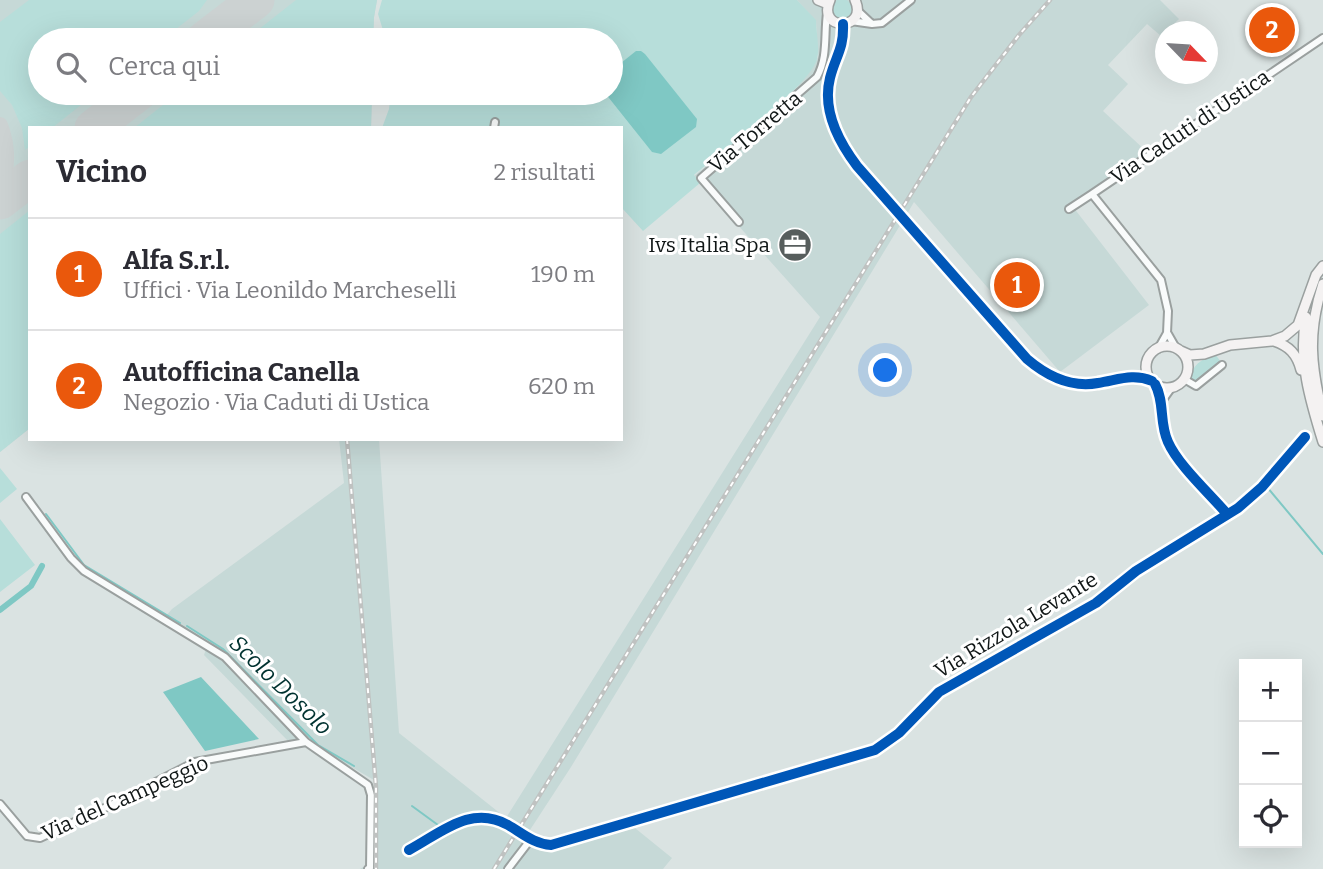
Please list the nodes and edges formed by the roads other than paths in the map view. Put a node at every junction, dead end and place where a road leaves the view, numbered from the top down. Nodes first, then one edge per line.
1 (818, 0) edge
2 (911, 0) edge
3 (828, 5) edge
4 (856, 5) edge
5 (843, 23) junction
6 (872, 24) junction
7 (824, 34) junction
8 (1323, 38) edge
9 (1092, 194) junction
10 (893, 205) dead end
11 (1069, 209) dead end
12 (905, 219) dead end
13 (739, 222) dead end
14 (1323, 267) edge
15 (1323, 284) edge
16 (1167, 332) junction
17 (1278, 341) junction
18 (1307, 343) junction
19 (1158, 349) junction
20 (1178, 350) junction
21 (1204, 354) junction
22 (1149, 358) junction
23 (1222, 365) dead end
24 (1186, 375) junction
25 (1132, 376) junction
26 (1154, 383) junction
27 (1172, 387) junction
28 (1161, 402) junction
29 (1313, 409) junction
30 (1323, 416) edge
31 (1305, 437) dead end
32 (1323, 442) edge
33 (26, 497) dead end
34 (1227, 514) junction
35 (306, 743) junction
36 (0, 804) edge
37 (510, 826) dead end
38 (520, 832) dead end
39 (531, 839) junction
40 (409, 850) dead end
41 (368, 869) edge
42 (508, 869) edge

1 - 3 street
2 - 6 street
3 - 5 street
3 - 7 street, Via Torretta
4 - 5 street
4 - 6 street
5 - 6 street
5 - 7 street
5 - 10 street
7 - 13 street, Via Torretta
8 - 9 street, Via Caduti di Ustica
9 - 11 street, Via Caduti di Ustica
9 - 16 street, Via Caduti di Ustica
12 - 25 street
14 - 17 street
14 - 18 street
15 - 18 street
16 - 19 street
16 - 20 street, Via Caduti di Ustica
17 - 18 street
17 - 21 street
17 - 29 street
18 - 29 street
18 - 30 street
19 - 20 street
19 - 22 street
20 - 21 street
20 - 24 street
21 - 24 street
22 - 25 street
22 - 26 street
23 - 24 street
24 - 27 street
25 - 26 street
26 - 27 street
26 - 28 street
27 - 28 street
28 - 34 street
29 - 32 street
31 - 34 street, Via Rizzola Levante
33 - 35 street
34 - 39 street, Via Rizzola Levante
35 - 36 street, Via del Campeggio
35 - 41 street
37 - 40 street
38 - 39 street, Via Rizzola Levante
39 - 42 street

